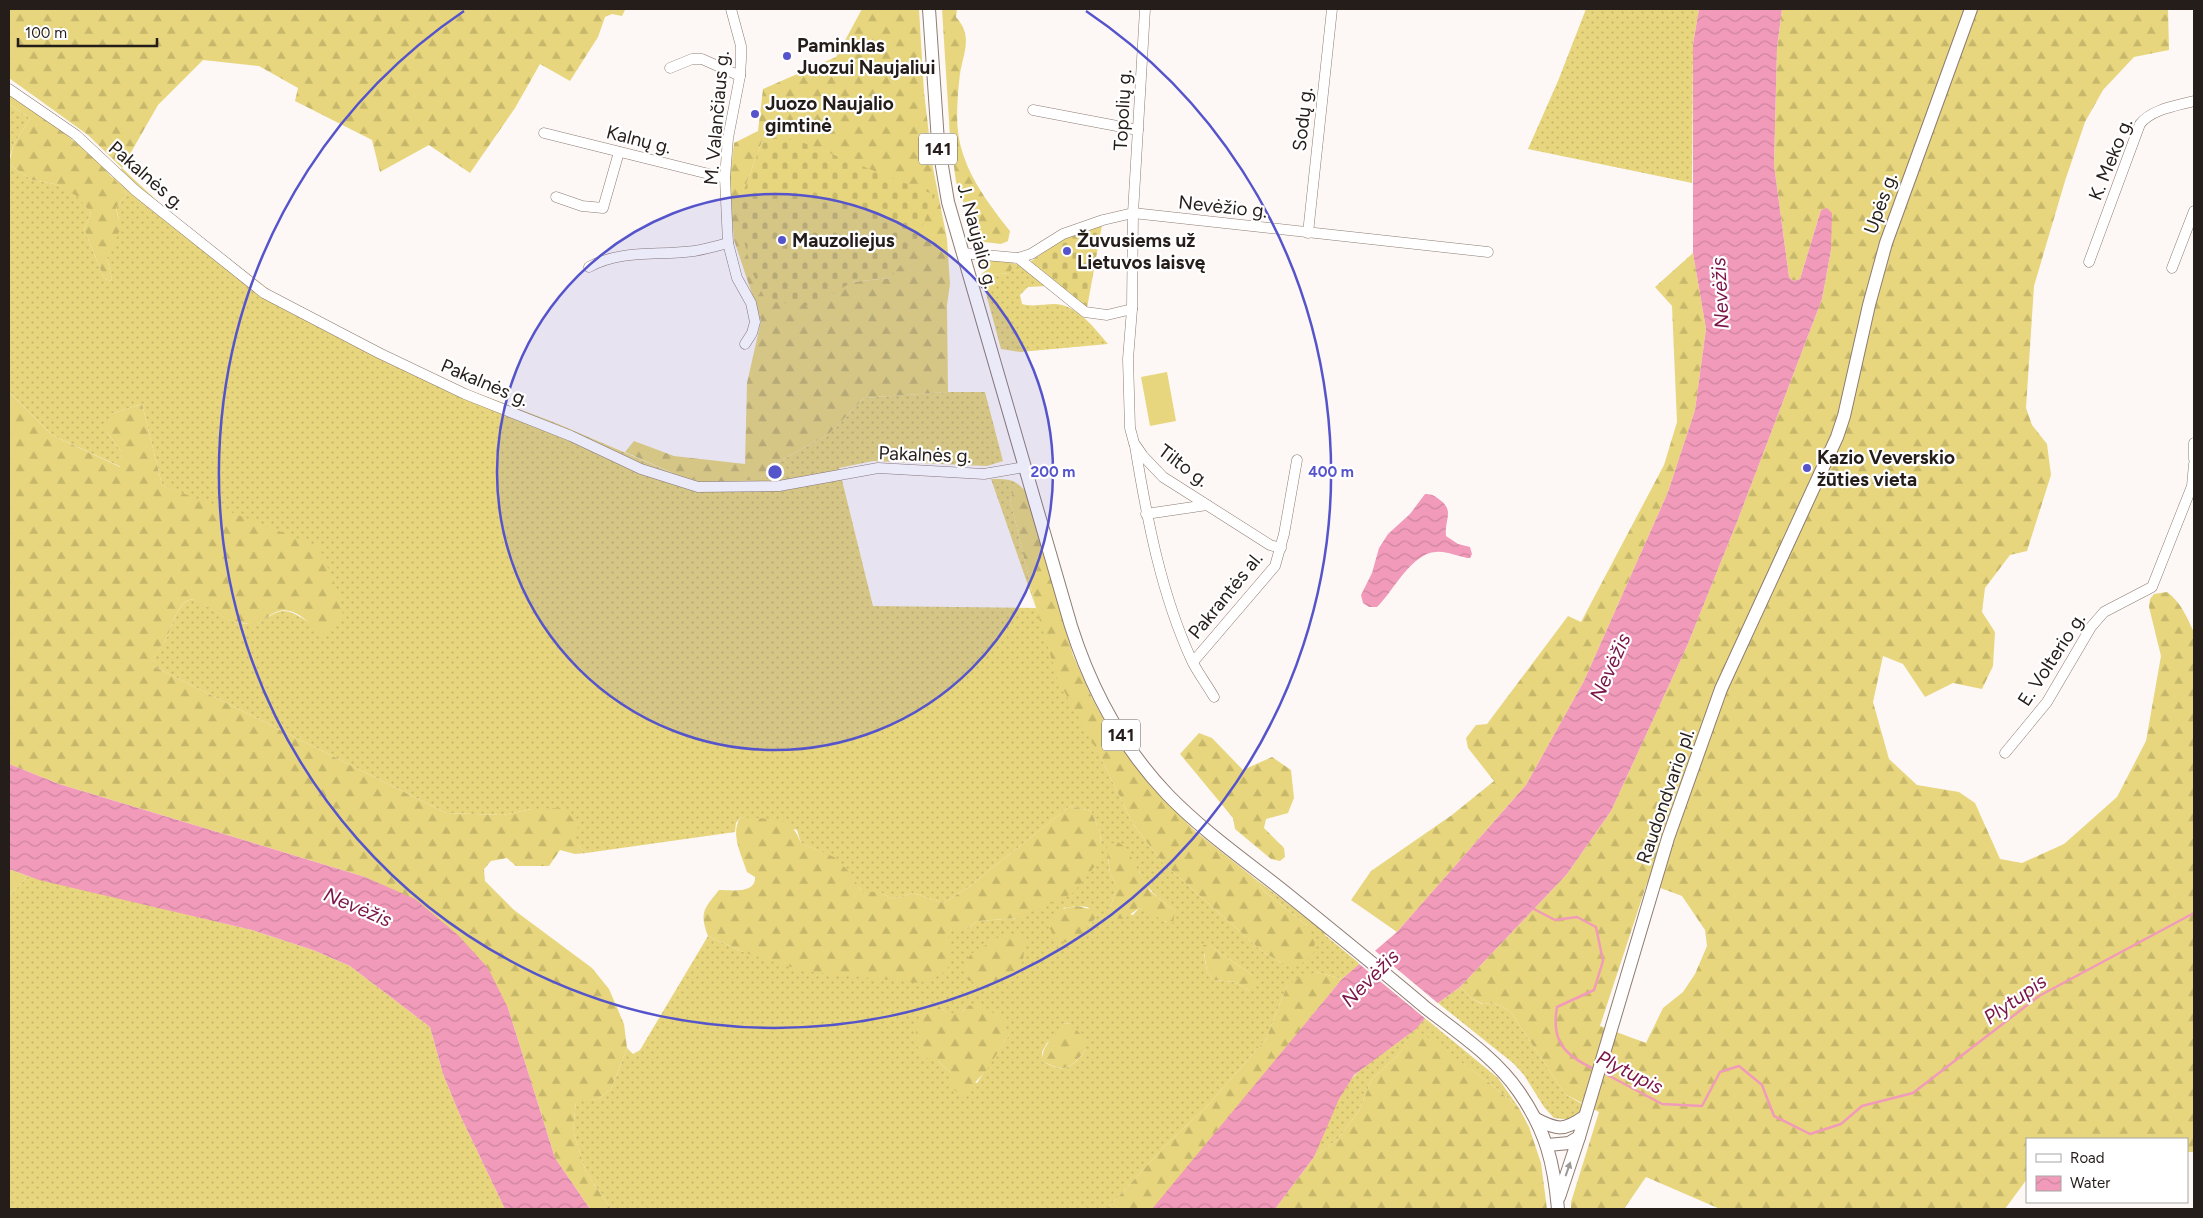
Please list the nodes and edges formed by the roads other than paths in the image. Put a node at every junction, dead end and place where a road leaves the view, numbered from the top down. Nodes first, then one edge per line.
1 (731, 9) edge
2 (929, 9) edge
3 (1145, 9) edge
4 (1332, 9) edge
5 (1971, 9) edge
6 (670, 68) dead end
7 (740, 76) junction
8 (9, 89) edge
9 (2194, 101) edge
10 (1033, 110) dead end
11 (1138, 130) junction
12 (544, 133) dead end
13 (619, 152) junction
14 (725, 178) junction
15 (556, 197) dead end
16 (2194, 212) edge
17 (1133, 213) junction
18 (1308, 233) junction
19 (728, 244) junction
20 (1488, 252) dead end
21 (962, 253) junction
22 (1018, 258) junction
23 (2088, 262) dead end
24 (589, 267) dead end
25 (2172, 268) dead end
26 (1132, 309) junction
27 (745, 344) dead end
28 (1844, 416) joint
29 (1134, 443) junction
30 (2194, 443) edge
31 (2194, 459) edge
32 (1297, 460) dead end
33 (2194, 464) edge
34 (1024, 467) junction
35 (1207, 505) junction
36 (1146, 514) junction
37 (1281, 548) junction
38 (1193, 662) junction
39 (1214, 697) dead end
40 (2005, 753) dead end
41 (1584, 1117) junction
42 (1536, 1118) junction
43 (1560, 1129) junction
44 (1579, 1137) junction
45 (1548, 1145) junction
46 (1557, 1205) edge

1 - 7 street, M. Valančiaus g.
2 - 21 main road, J. Naujalio g. / 141
3 - 11 street, Topolių g.
4 - 18 street, Sodų g.
5 - 28 main road, Upės g.
6 - 7 street
7 - 14 street, M. Valančiaus g.
8 - 34 street, Pakalnės g.
9 - 23 street, K. Meko g.
10 - 11 street
11 - 17 street, Topolių g.
12 - 13 street, Kalnų g.
13 - 14 street, Kalnų g.
13 - 15 street
14 - 19 street, M. Valančiaus g.
16 - 25 street
17 - 18 street, Nevėžio g.
17 - 22 street, Nevėžio g.
17 - 26 street, Tilto g.
18 - 20 street, Nevėžio g.
19 - 24 street
19 - 27 street, M. Valančiaus g.
21 - 22 street, Nevėžio g.
21 - 34 main road, J. Naujalio g. / 141
22 - 26 street
26 - 29 street, Tilto g.
28 - 41 main road, Raudondvario pl.
29 - 35 street, Tilto g.
29 - 36 street
30 - 31 street
32 - 37 street, Pakrantės al.
33 - 40 street, E. Volterio g.
34 - 42 main road, 141
35 - 36 street
35 - 37 street, Tilto g.
36 - 38 street
37 - 38 street, Pakrantės al.
38 - 39 street
41 - 43 main road
41 - 44 main road, Raudondvario pl.
42 - 43 main road
42 - 45 main road, 141
43 - 45 main road
44 - 45 main road
46 -> 44 main road, Raudondvario pl.
45 - 46 main road, Raudondvario pl. / 141

